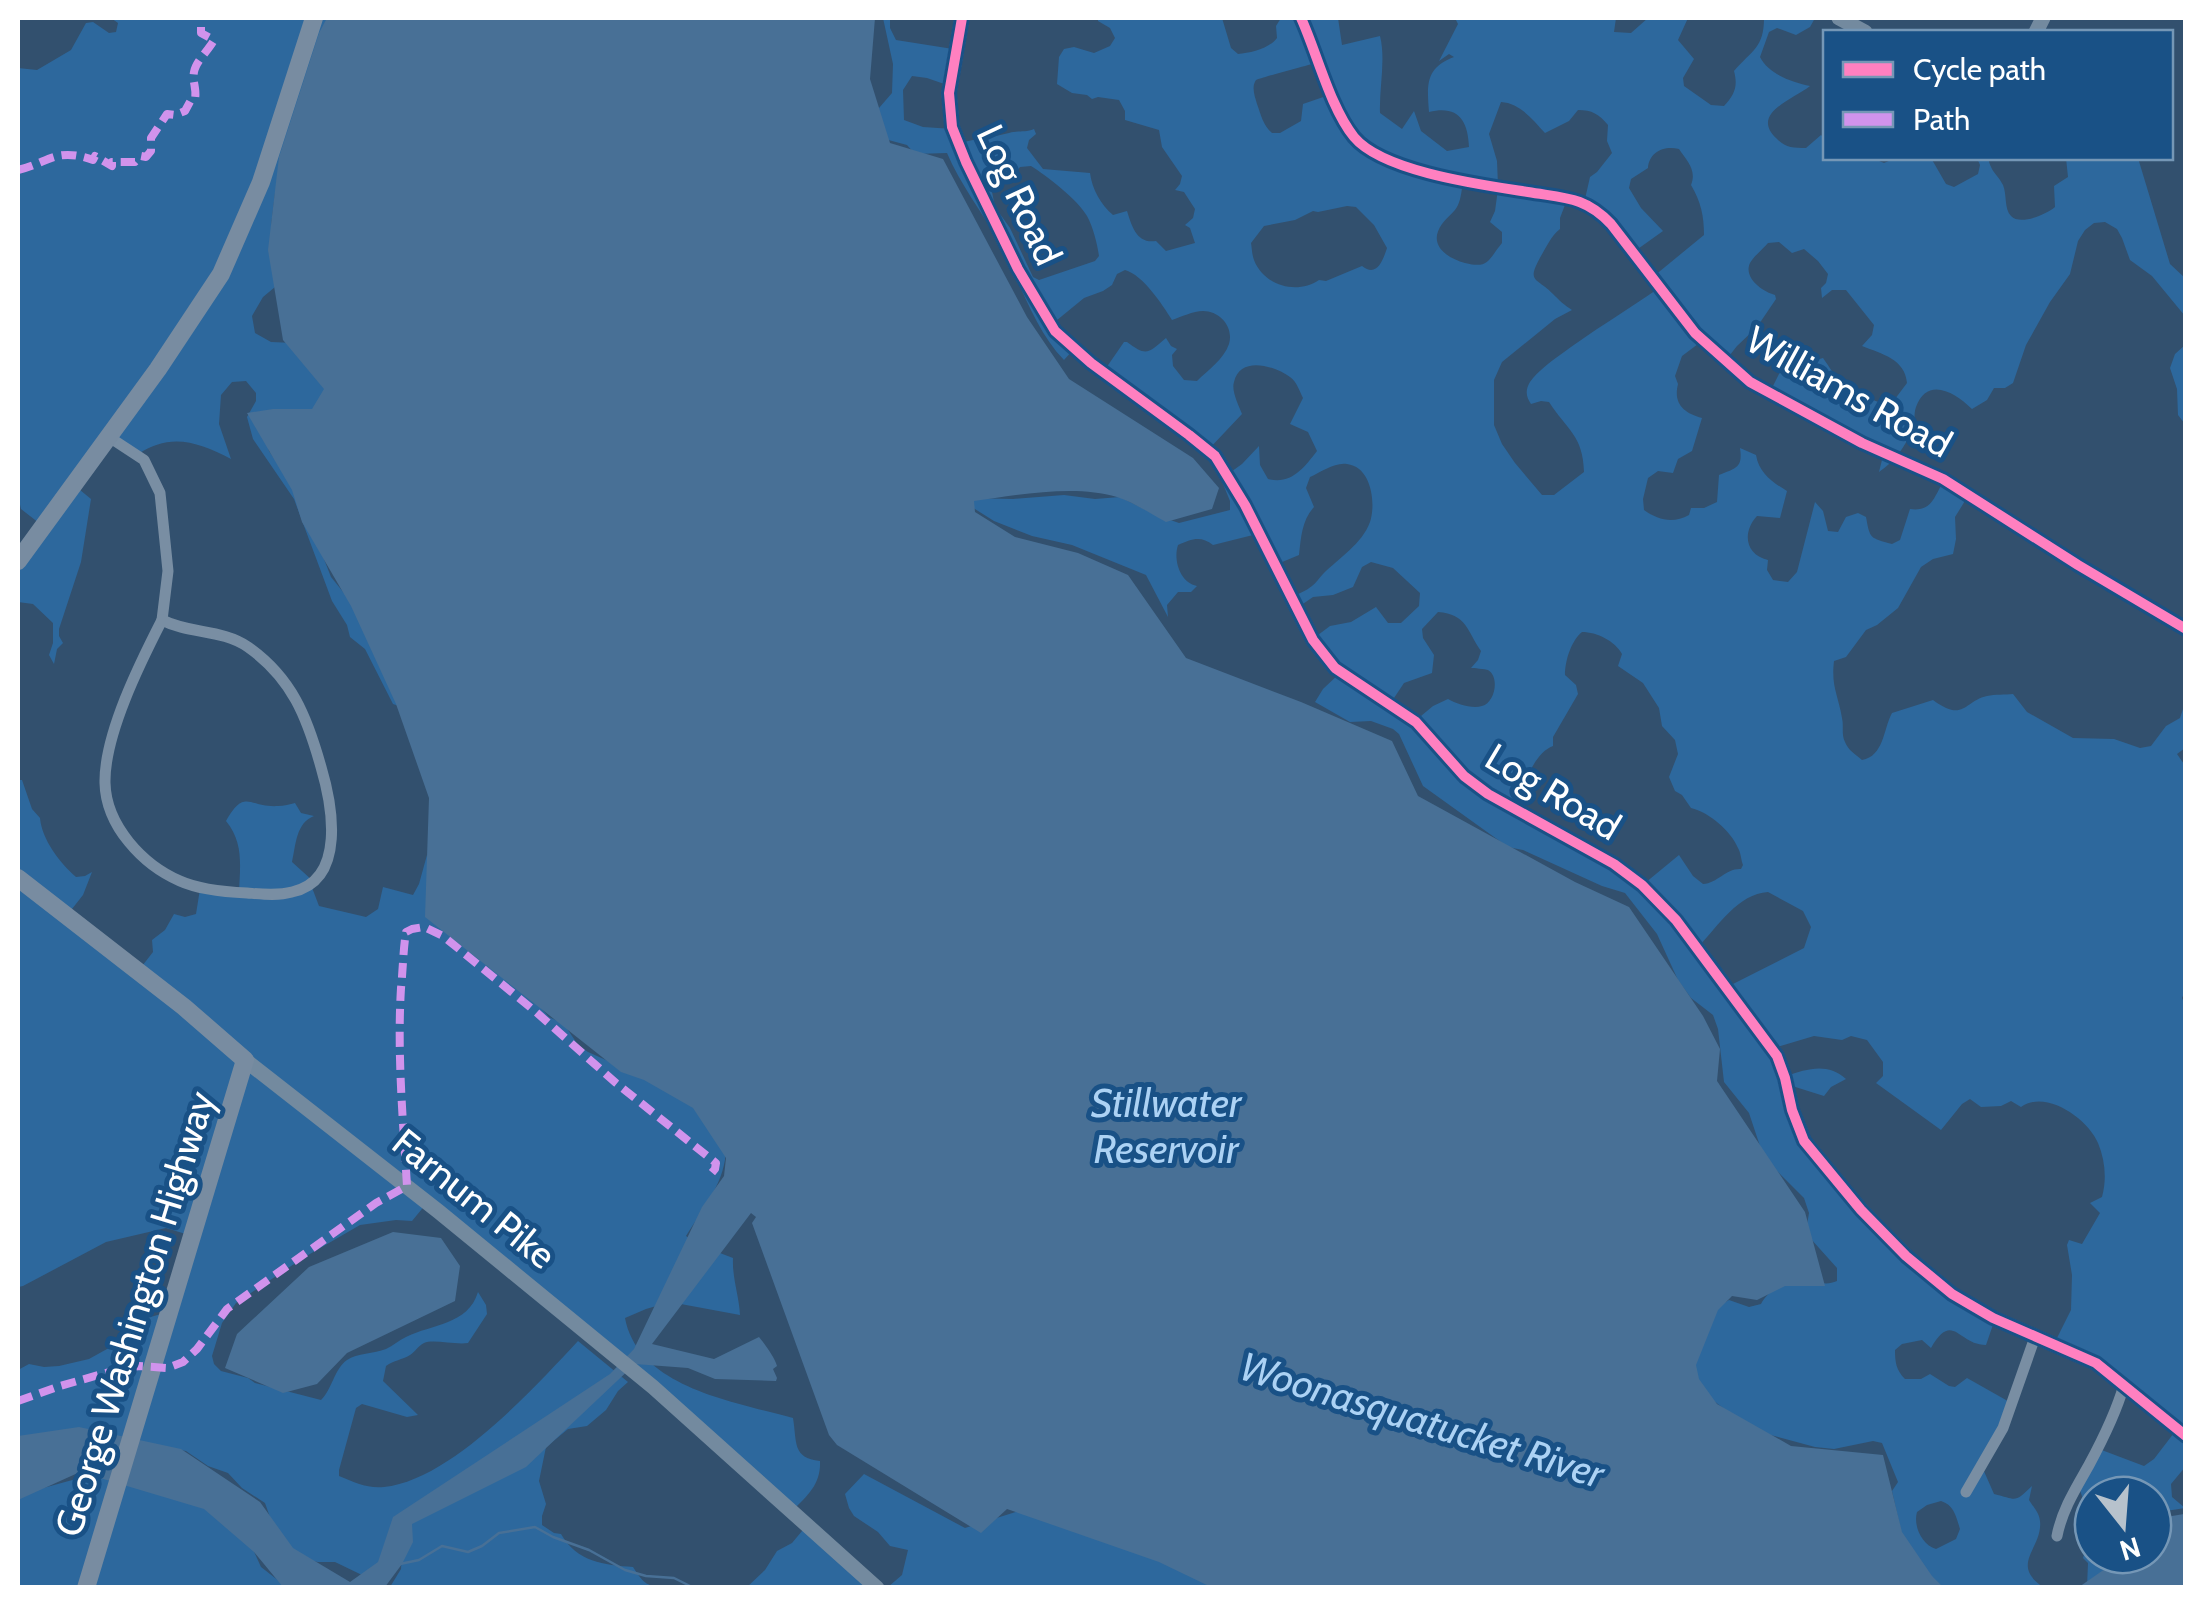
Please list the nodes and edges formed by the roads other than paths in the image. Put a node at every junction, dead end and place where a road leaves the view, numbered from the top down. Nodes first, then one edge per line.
1 (314, 18) edge
2 (962, 18) edge
3 (1302, 18) edge
4 (1839, 18) edge
5 (1861, 30) edge
6 (110, 437) junction
7 (18, 562) edge
8 (162, 620) junction
9 (2186, 630) edge
10 (18, 878) edge
11 (245, 1060) junction
12 (2035, 1338) junction
13 (2124, 1385) junction
14 (2186, 1436) edge
15 (1966, 1492) dead end
16 (2057, 1536) dead end
17 (86, 1588) edge
18 (877, 1588) edge

1 - 6 main road
2 - 12 street, Log Road
3 - 9 street, Williams Road
4 - 5 street
6 - 7 main road
6 - 8 street
8 - 8 street
10 - 11 main road, Farnum Pike
11 - 17 main road, George Washington Highway
11 - 18 street, Farnum Pike
12 - 13 street, Log Road
12 - 15 street
13 - 14 street, Log Road
13 - 16 street

